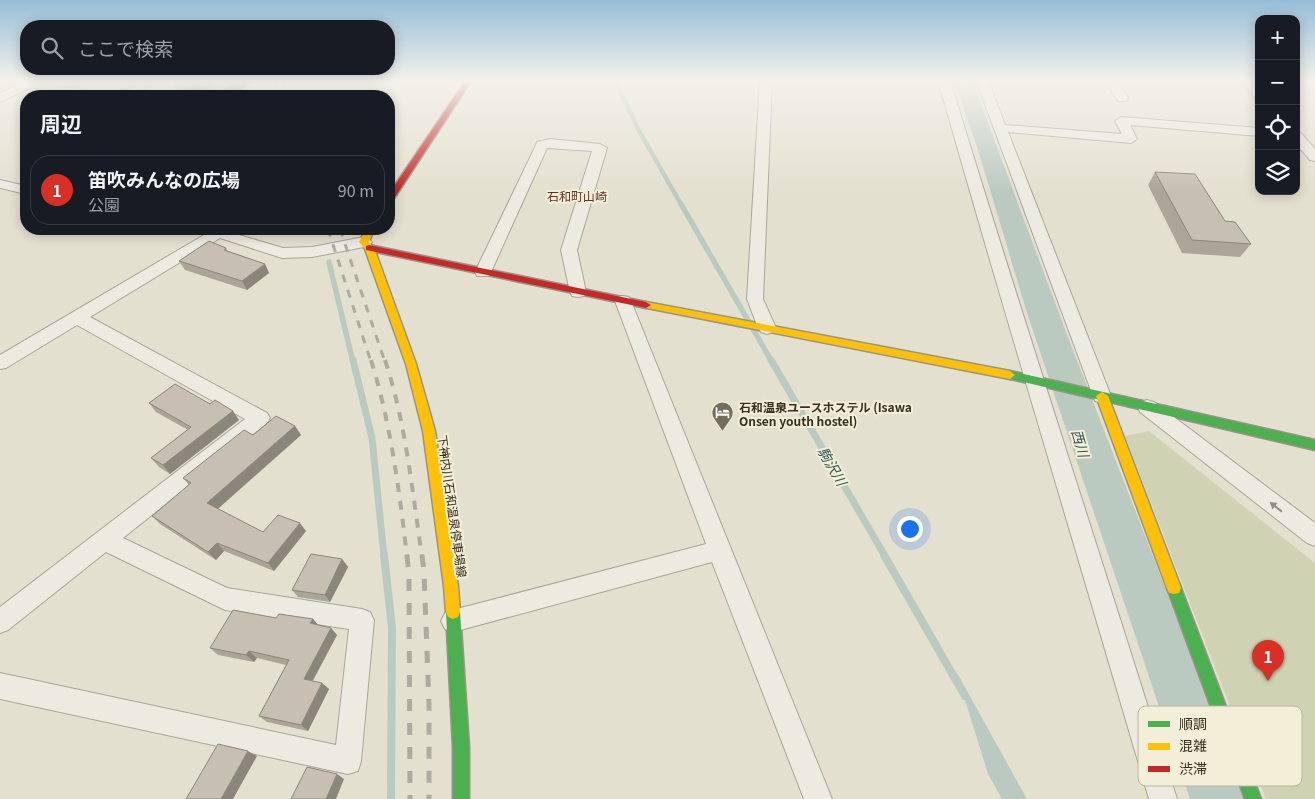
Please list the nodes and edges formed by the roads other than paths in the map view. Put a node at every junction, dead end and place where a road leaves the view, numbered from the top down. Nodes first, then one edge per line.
1 (444, 117) edge
2 (764, 117) edge
3 (955, 117) edge
4 (997, 117) edge
5 (1001, 128) junction
6 (1255, 132) edge
7 (1300, 140) edge
8 (1315, 157) edge
9 (0, 184) edge
10 (20, 189) edge
11 (395, 191) edge
12 (215, 235) edge
13 (224, 235) edge
14 (368, 240) edge
15 (483, 272) junction
16 (578, 292) junction
17 (623, 301) junction
18 (76, 317) junction
19 (766, 328) junction
20 (0, 363) edge
21 (1043, 382) junction
22 (1097, 394) junction
23 (1147, 407) junction
24 (1315, 445) edge
25 (1315, 536) edge
26 (104, 540) junction
27 (719, 550) junction
28 (453, 621) junction
29 (0, 622) edge
30 (0, 686) edge
31 (1217, 706) edge
32 (1138, 712) edge
33 (1159, 786) edge
34 (1248, 786) edge
35 (461, 799) edge
36 (818, 799) edge
37 (1163, 799) edge
38 (1253, 799) edge

1 - 11 street
2 - 19 street
3 - 21 street
4 - 5 street
5 - 6 street
5 - 22 street
7 - 8 street
9 - 10 street
12 - 18 street
13 - 14 street
14 - 15 street
14 - 28 street, 下神内川石和温泉停車場線
15 - 16 street
15 - 16 street
16 - 17 street
17 - 19 street
17 - 27 street
18 - 20 street
18 - 26 street
19 - 21 street
21 - 22 street
21 - 32 street
22 - 23 street
22 - 31 street
23 - 24 street
25 -> 23 street
26 - 29 street
26 - 30 street
27 - 28 street
27 - 36 street
28 - 35 street, 下神内川石和温泉停車場線
33 - 37 street
34 - 38 street

